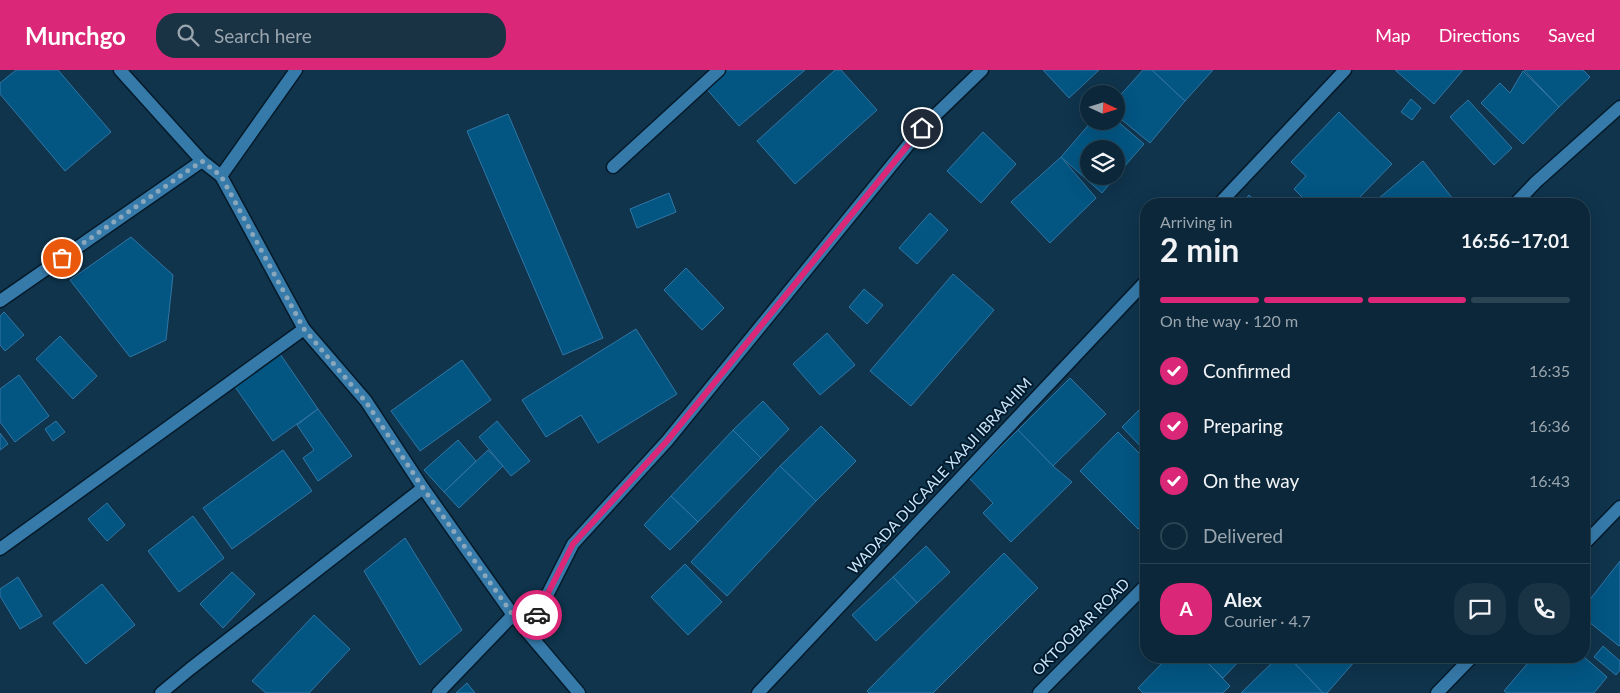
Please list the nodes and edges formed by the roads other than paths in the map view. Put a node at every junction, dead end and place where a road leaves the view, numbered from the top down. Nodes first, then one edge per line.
1 (120, 70) edge
2 (296, 70) edge
3 (719, 70) edge
4 (982, 70) edge
5 (1345, 70) edge
6 (1620, 107) edge
7 (202, 161) junction
8 (613, 167) dead end
9 (221, 176) junction
10 (1225, 198) edge
11 (1521, 198) edge
12 (1140, 287) edge
13 (0, 301) edge
14 (304, 329) junction
15 (423, 488) junction
16 (1620, 507) edge
17 (1590, 538) edge
18 (0, 549) edge
19 (1140, 591) edge
20 (513, 615) junction
21 (528, 633) junction
22 (1466, 663) edge
23 (161, 693) edge
24 (438, 693) edge
25 (579, 693) edge
26 (758, 693) edge
27 (1039, 693) edge
28 (1437, 693) edge

1 - 7 street
2 - 9 street
3 - 8 street
4 - 21 street
5 - 10 street
6 - 11 street
7 - 9 street
7 - 13 street
9 - 14 street
12 - 26 street, WADADA DUCAALE XAAJI IBRAAHIM
14 - 15 street
14 - 18 street
15 - 20 street
15 - 23 street
16 - 17 street
19 - 27 street, OKTOOBAR ROAD
20 - 21 street
20 - 24 street
21 - 25 street
22 - 28 street

